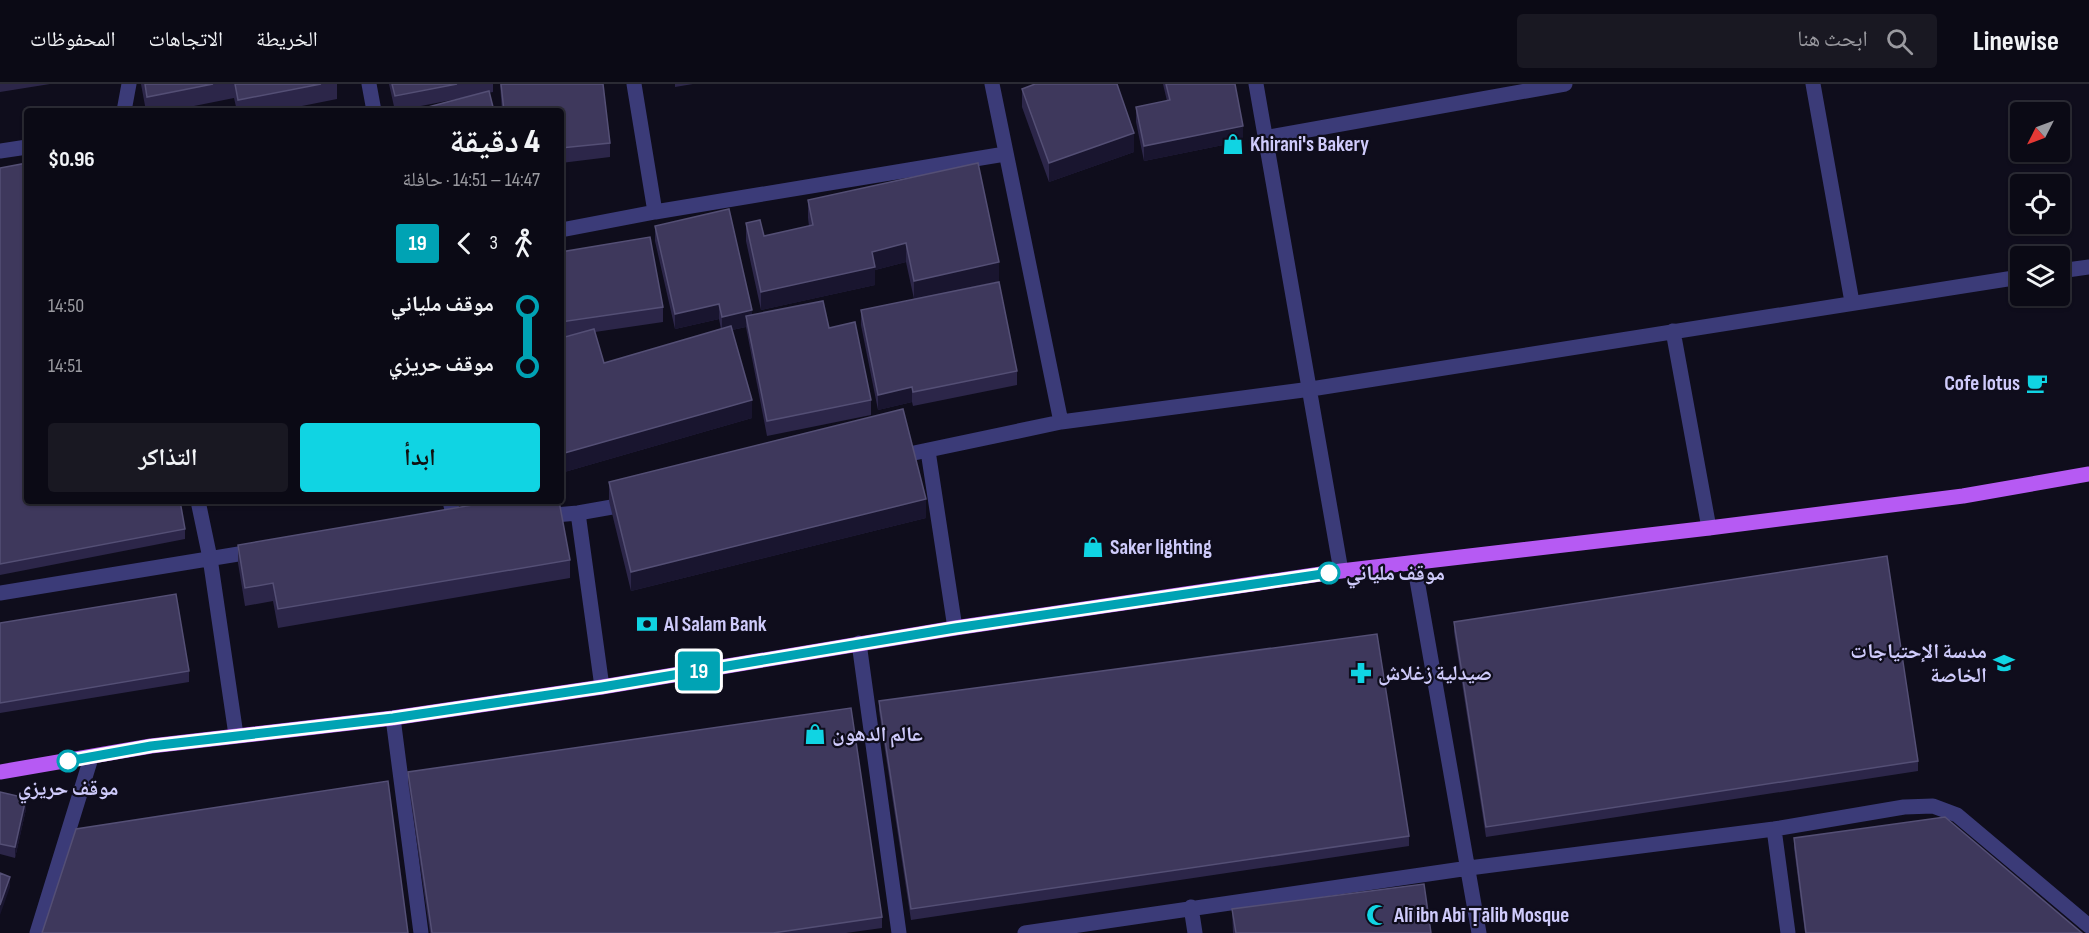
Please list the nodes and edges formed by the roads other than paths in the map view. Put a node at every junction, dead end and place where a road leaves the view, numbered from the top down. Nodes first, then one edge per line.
1 (129, 84) edge
2 (369, 84) edge
3 (634, 84) edge
4 (992, 84) edge
5 (1256, 84) edge
6 (1565, 84) edge
7 (1813, 84) edge
8 (125, 108) edge
9 (373, 108) edge
10 (1264, 138) junction
11 (24, 147) edge
12 (0, 151) edge
13 (1005, 154) junction
14 (655, 212) junction
15 (564, 229) edge
16 (2089, 267) edge
17 (2070, 270) edge
18 (2010, 278) edge
19 (1852, 302) junction
20 (1673, 331) junction
21 (1311, 389) junction
22 (1060, 422) junction
23 (928, 451) junction
24 (881, 459) edge
25 (2089, 474) edge
26 (648, 500) edge
27 (199, 504) edge
28 (451, 504) edge
29 (578, 513) junction
30 (533, 517) edge
31 (455, 524) edge
32 (1709, 528) junction
33 (269, 550) edge
34 (210, 558) junction
35 (1414, 563) junction
36 (1341, 571) junction
37 (0, 593) edge
38 (955, 628) junction
39 (859, 643) junction
40 (602, 687) junction
41 (393, 718) junction
42 (237, 735) junction
43 (90, 758) junction
44 (0, 772) edge
45 (1774, 829) junction
46 (1469, 868) junction
47 (1191, 907) junction
48 (2089, 926) edge
49 (37, 933) edge
50 (421, 933) edge
51 (899, 933) edge
52 (1025, 933) edge
53 (1195, 933) edge
54 (1479, 933) edge
55 (1788, 933) edge

1 - 8 street
2 - 9 street
3 - 14 street
4 - 13 street
5 - 10 street
6 - 10 street
7 - 19 street
10 - 21 street
11 - 12 street
13 - 14 street
13 - 22 street
14 - 15 street
16 - 17 street
18 - 19 street
19 - 20 street
20 - 21 street
20 - 32 street
21 - 22 street
21 - 36 street
22 - 23 street
23 - 24 street
23 - 38 street
25 - 32 main road
26 - 29 street
27 - 34 street
28 - 31 street
29 - 30 street
29 - 40 street
32 - 35 main road
33 - 34 street
34 - 37 street
34 - 42 street
35 - 36 main road
35 - 46 street
36 - 38 main road
38 - 39 main road
39 - 40 main road
39 - 51 street
40 - 41 main road
41 - 42 main road
41 - 50 street
42 - 43 main road
43 - 44 main road
43 - 49 street
45 - 46 street
45 - 48 street
45 - 55 street
46 - 47 street
46 - 54 street
47 - 52 street
47 - 53 street

